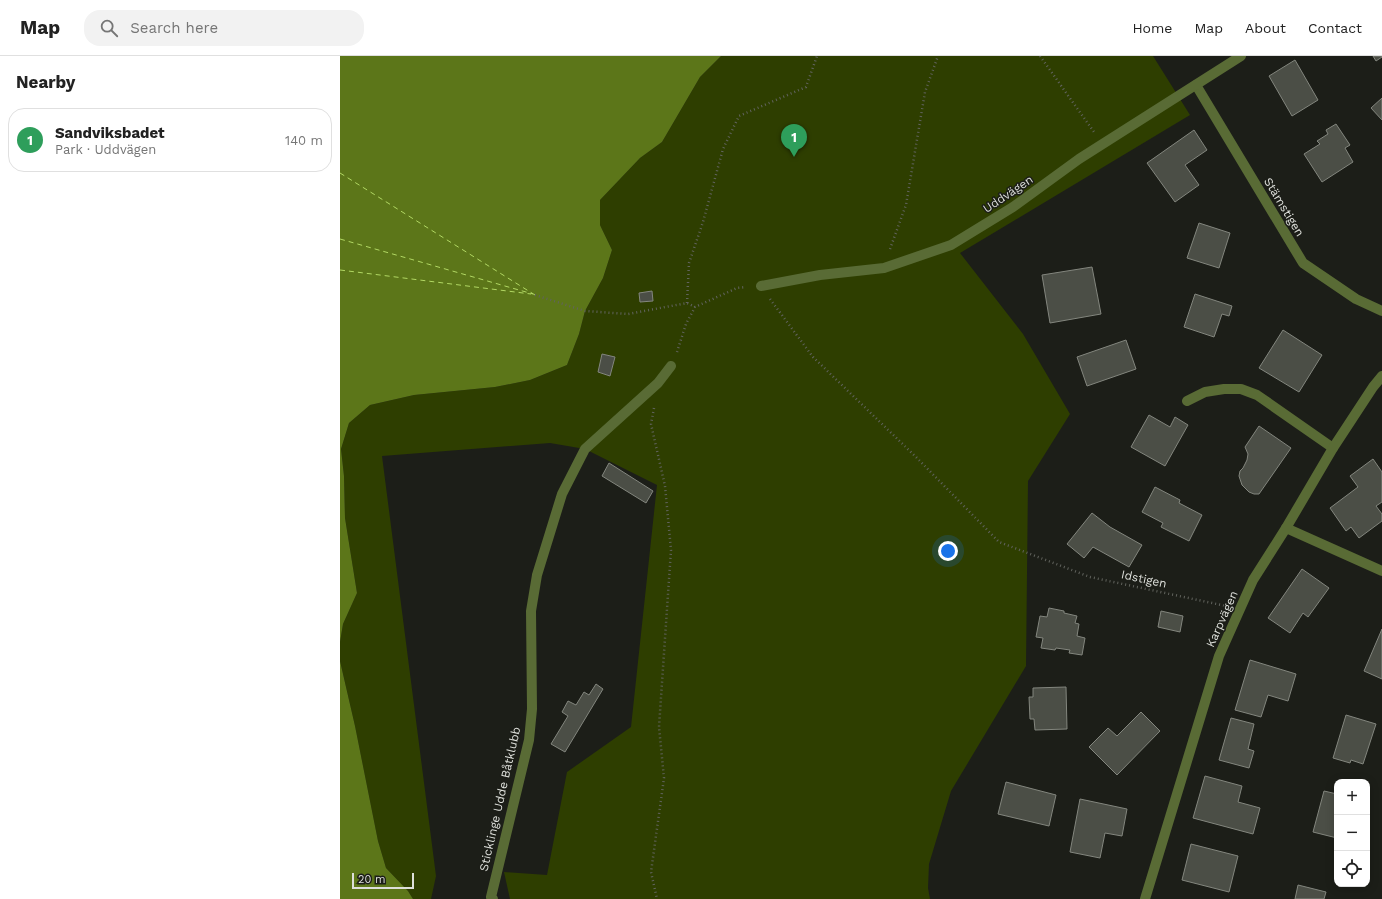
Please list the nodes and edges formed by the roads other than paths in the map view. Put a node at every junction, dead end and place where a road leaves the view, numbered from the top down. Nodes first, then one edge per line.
1 (1241, 56) edge
2 (1196, 85) junction
3 (761, 286) road end
4 (1382, 311) edge
5 (671, 366) road end
6 (1382, 376) edge
7 (1187, 401) dead end
8 (1333, 448) junction
9 (1286, 528) junction
10 (1382, 571) edge
11 (493, 899) edge
12 (1145, 899) edge

1 - 2 street, Uddvägen
2 - 3 street, Uddvägen
2 - 4 street, Stämstigen
5 - 11 street, Sticklinge Udde Båtklubb
6 - 8 street, Karpvägen
7 - 8 street
8 - 9 street, Karpvägen
9 - 10 street
9 - 12 street, Karpvägen

